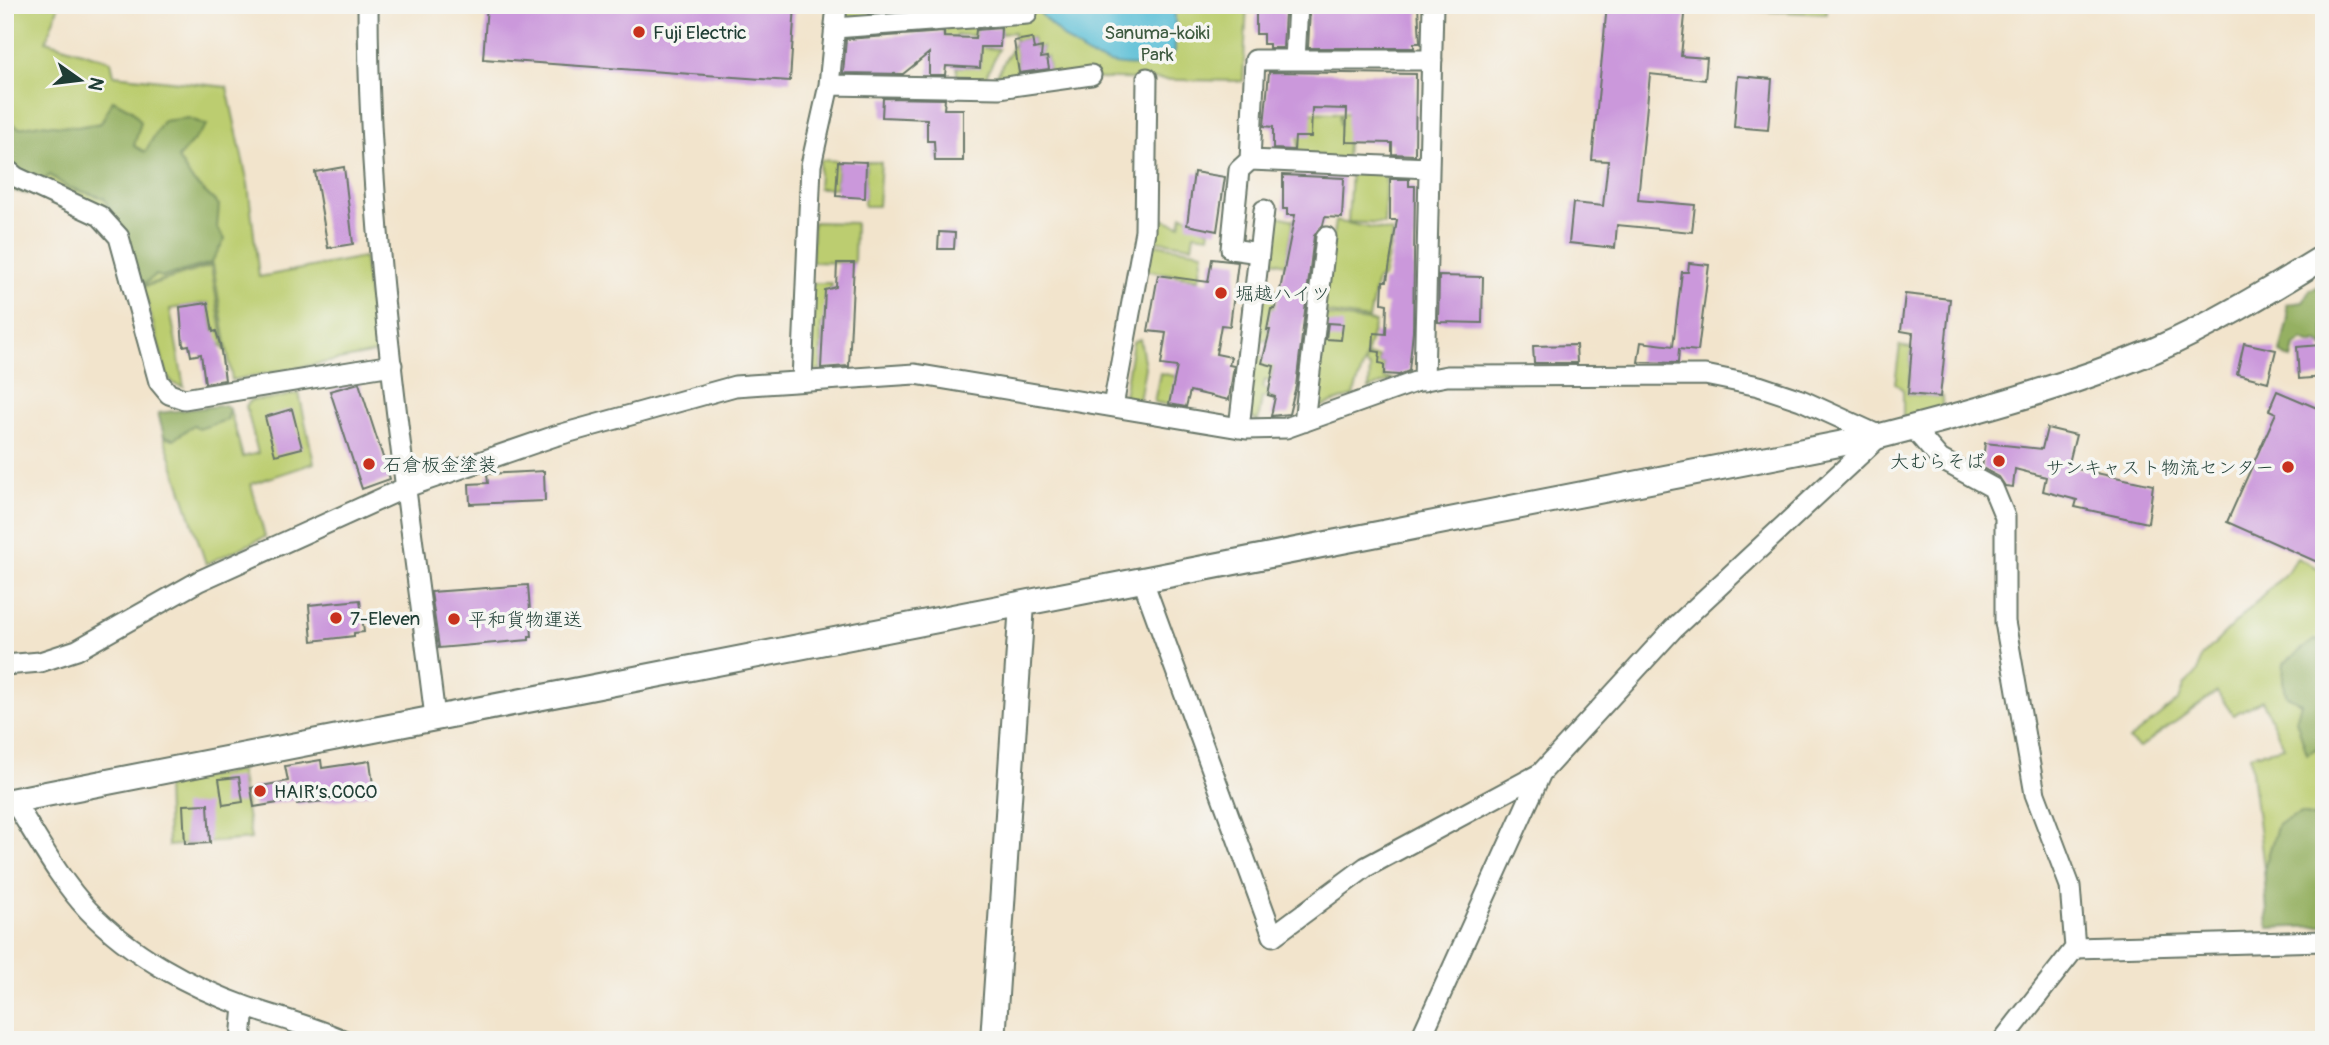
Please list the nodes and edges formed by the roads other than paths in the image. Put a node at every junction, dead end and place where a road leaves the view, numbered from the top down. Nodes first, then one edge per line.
1 (368, 5) edge
2 (836, 5) edge
3 (1298, 5) edge
4 (1433, 5) edge
5 (1027, 14) dead end
6 (835, 28) junction
7 (1295, 60) junction
8 (1432, 60) junction
9 (1091, 75) dead end
10 (1147, 78) dead end
11 (829, 85) junction
12 (1250, 160) junction
13 (5, 168) edge
14 (1429, 168) junction
15 (1264, 210) dead end
16 (1326, 237) dead end
17 (1259, 253) junction
18 (2324, 257) edge
19 (392, 365) junction
20 (802, 381) junction
21 (1423, 381) junction
22 (1113, 406) junction
23 (1304, 422) junction
24 (1239, 428) junction
25 (1913, 428) junction
26 (1880, 436) junction
27 (407, 487) junction
28 (1143, 581) junction
29 (1022, 604) junction
30 (5, 665) edge
31 (435, 717) junction
32 (1541, 773) junction
33 (9, 801) edge
34 (2324, 941) edge
35 (2075, 948) junction
36 (244, 1006) junction
37 (241, 1040) edge
38 (343, 1040) edge
39 (993, 1040) edge
40 (1420, 1040) edge
41 (2003, 1040) edge

1 - 19 street
2 - 6 street
3 - 7 street
4 - 8 street
5 - 6 street
6 - 11 street
7 - 8 street
7 - 12 street
8 - 14 street
9 - 11 street
10 - 22 street
11 - 20 street
12 - 14 street
12 - 17 street
13 - 19 street
14 - 21 street
15 - 17 street
16 - 23 street
17 - 24 street
18 - 25 street
19 - 27 street
20 - 22 street
20 - 27 street
21 - 23 street
21 - 26 street
22 - 24 street
23 - 24 street
25 - 26 street
25 - 35 street
26 - 28 street
26 - 32 street
27 - 30 street
27 - 31 street
28 - 29 street
28 - 32 street
29 - 31 street
29 - 39 street
31 - 33 street
32 - 40 street
33 - 36 street
34 - 35 street
35 - 41 street
36 - 37 street
36 - 38 street

